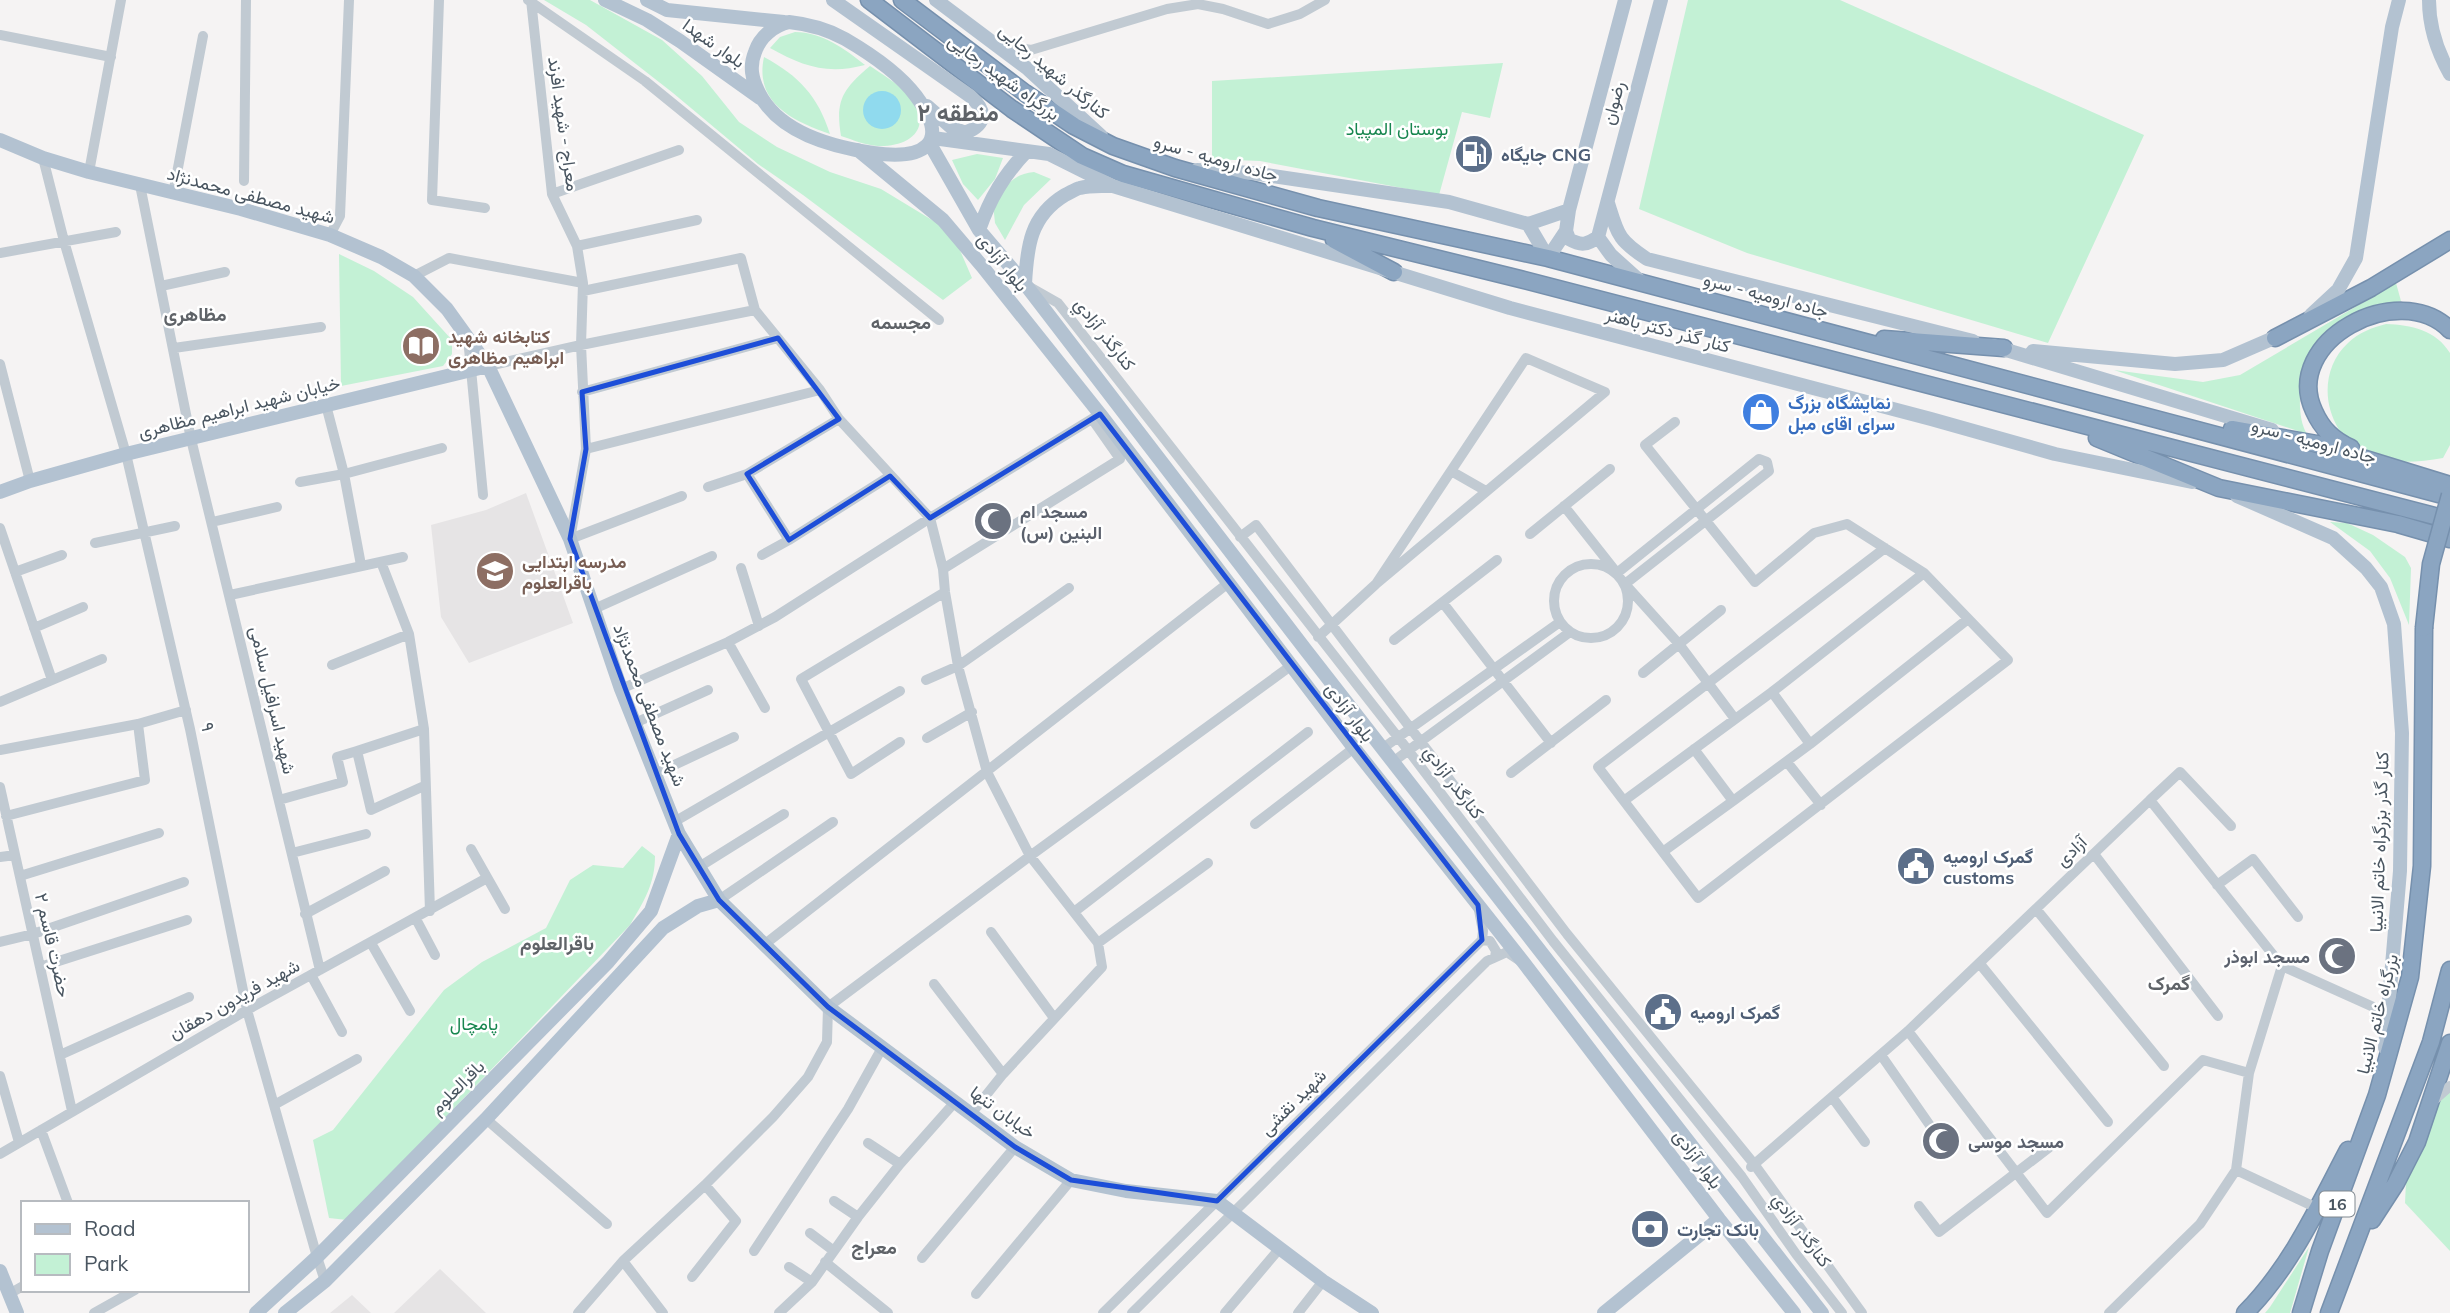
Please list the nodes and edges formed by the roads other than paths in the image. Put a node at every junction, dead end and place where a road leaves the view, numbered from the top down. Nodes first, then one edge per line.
1 (121, 0) edge
2 (246, 0) edge
3 (349, 0) edge
4 (439, 0) edge
5 (605, 0) edge
6 (647, 0) edge
7 (695, 0) edge
8 (833, 0) edge
9 (869, 0) edge
10 (902, 0) edge
11 (936, 0) edge
12 (1325, 0) edge
13 (1625, 0) edge
14 (1661, 0) edge
15 (2399, 0) edge
16 (2429, 0) edge
17 (530, 1) edge
18 (1220, 5) edge
19 (667, 10) junction
20 (789, 22) junction
21 (0, 35) edge
22 (202, 36) dead end
23 (994, 44) junction
24 (1031, 50) junction
25 (111, 57) junction
26 (1028, 69) junction
27 (2450, 74) edge
28 (916, 95) junction
29 (763, 100) junction
30 (1074, 126) joint
31 (0, 140) edge
32 (931, 141) junction
33 (1113, 146) junction
34 (679, 150) dead end
35 (858, 150) junction
36 (1027, 151) junction
37 (43, 158) junction
38 (1175, 168) junction
39 (89, 172) junction
40 (1118, 180) junction
41 (244, 181) dead end
42 (140, 185) junction
43 (173, 194) junction
44 (552, 194) junction
45 (1608, 203) junction
46 (485, 208) dead end
47 (1569, 210) junction
48 (697, 220) dead end
49 (1528, 224) junction
50 (1313, 228) junction
51 (979, 230) junction
52 (1566, 231) junction
53 (116, 232) dead end
54 (330, 235) junction
55 (1598, 237) junction
56 (2450, 240) edge
57 (64, 242) junction
58 (577, 246) junction
59 (0, 253) edge
60 (1548, 258) junction
61 (225, 272) dead end
62 (1394, 272) junction
63 (414, 275) junction
64 (1641, 282) junction
65 (1025, 284) junction
66 (161, 286) junction
67 (583, 287) junction
68 (755, 310) junction
69 (939, 320) dead end
70 (321, 327) dead end
71 (2450, 330) edge
72 (468, 336) junction
73 (1845, 336) junction
74 (778, 338) junction
75 (2275, 338) junction
76 (581, 345) junction
77 (174, 348) junction
78 (2004, 348) junction
79 (0, 364) edge
80 (488, 366) junction
81 (471, 371) junction
82 (820, 390) junction
83 (582, 392) junction
84 (326, 405) junction
85 (2126, 411) junction
86 (2040, 415) junction
87 (1096, 416) junction
88 (839, 419) junction
89 (1675, 422) dead end
90 (191, 439) junction
91 (2316, 444) junction
92 (442, 447) dead end
93 (586, 449) junction
94 (126, 454) junction
95 (2391, 468) junction
96 (1610, 469) dead end
97 (1451, 471) junction
98 (344, 474) junction
99 (747, 474) junction
100 (890, 476) junction
101 (30, 481) junction
102 (300, 482) dead end
103 (2450, 485) edge
104 (708, 487) dead end
105 (2219, 488) junction
106 (1486, 491) junction
107 (0, 492) edge
108 (483, 495) dead end
109 (682, 496) dead end
110 (2450, 496) edge
111 (1564, 506) junction
112 (276, 507) dead end
113 (1698, 508) junction
114 (930, 518) junction
115 (1705, 519) junction
116 (2450, 520) edge
117 (212, 523) junction
118 (175, 526) dead end
119 (0, 528) edge
120 (144, 533) junction
121 (1530, 534) dead end
122 (1240, 537) junction
123 (570, 538) junction
124 (2450, 539) edge
125 (789, 540) junction
126 (95, 543) dead end
127 (1885, 548) junction
128 (62, 555) dead end
129 (762, 555) dead end
130 (712, 556) dead end
131 (403, 557) dead end
132 (1497, 560) dead end
133 (381, 562) junction
134 (361, 565) junction
135 (741, 568) dead end
136 (943, 569) junction
137 (15, 572) junction
138 (1617, 573) junction
139 (1924, 573) junction
140 (1227, 584) junction
141 (1376, 584) junction
142 (1625, 584) junction
143 (1069, 588) dead end
144 (945, 592) junction
145 (230, 595) junction
146 (1443, 603) junction
147 (83, 607) dead end
148 (594, 610) junction
149 (1721, 610) dead end
150 (1968, 619) junction
151 (1560, 622) junction
152 (759, 626) junction
153 (1332, 626) junction
154 (34, 628) junction
155 (1570, 632) junction
156 (409, 634) junction
157 (1318, 637) junction
158 (1394, 640) dead end
159 (728, 642) junction
160 (1679, 644) junction
161 (102, 659) dead end
162 (332, 665) dead end
163 (1292, 665) junction
164 (958, 666) junction
165 (1495, 670) junction
166 (1643, 673) dead end
167 (52, 680) junction
168 (926, 680) dead end
169 (1503, 681) junction
170 (1709, 682) junction
171 (621, 689) junction
172 (708, 690) dead end
173 (900, 691) dead end
174 (1772, 692) junction
175 (1606, 700) dead end
176 (0, 702) edge
177 (765, 708) dead end
178 (186, 710) junction
179 (972, 712) junction
180 (1735, 719) junction
181 (635, 723) junction
182 (138, 724) junction
183 (1410, 727) junction
184 (424, 729) junction
185 (829, 731) junction
186 (1308, 732) dead end
187 (2402, 733) joint
188 (734, 737) dead end
189 (927, 738) dead end
190 (1397, 738) junction
191 (1421, 740) junction
192 (900, 742) dead end
193 (1551, 743) junction
194 (1810, 744) junction
195 (1354, 748) junction
196 (1383, 748) junction
197 (1694, 749) junction
198 (0, 750) edge
199 (1408, 750) junction
200 (357, 751) junction
201 (1394, 761) junction
202 (1787, 762) junction
203 (987, 772) junction
204 (1511, 773) dead end
205 (655, 774) junction
206 (424, 786) junction
207 (0, 787) edge
208 (279, 800) junction
209 (1625, 800) junction
210 (2150, 800) junction
211 (1733, 801) junction
212 (1821, 804) junction
213 (784, 814) dead end
214 (6, 816) junction
215 (833, 822) dead end
216 (1255, 824) dead end
217 (2231, 825) dead end
218 (677, 828) junction
219 (159, 833) dead end
220 (366, 834) dead end
221 (471, 849) dead end
222 (1664, 851) junction
223 (292, 853) junction
224 (2094, 854) junction
225 (15, 855) junction
226 (1030, 856) junction
227 (0, 857) edge
228 (1208, 863) dead end
229 (699, 867) junction
230 (385, 871) dead end
231 (20, 876) junction
232 (487, 878) junction
233 (184, 882) dead end
234 (2217, 885) junction
235 (719, 901) junction
236 (1478, 905) junction
237 (505, 909) dead end
238 (2036, 909) junction
239 (430, 911) junction
240 (1074, 912) junction
241 (305, 914) junction
242 (2298, 917) dead end
243 (416, 919) junction
244 (187, 920) dead end
245 (991, 932) dead end
246 (33, 934) junction
247 (1482, 940) junction
248 (0, 942) edge
249 (371, 943) junction
250 (1098, 943) junction
251 (765, 944) junction
252 (435, 955) dead end
253 (1495, 957) junction
254 (1524, 963) junction
255 (1980, 964) junction
256 (2282, 966) junction
257 (40, 967) junction
258 (2450, 970) edge
259 (316, 972) junction
260 (934, 984) dead end
261 (189, 997) dead end
262 (828, 1007) junction
263 (247, 1010) junction
264 (410, 1011) dead end
265 (2389, 1014) junction
266 (2218, 1016) dead end
267 (1054, 1018) junction
268 (1908, 1031) junction
269 (342, 1032) dead end
270 (2450, 1043) edge
271 (882, 1048) junction
272 (1665, 1052) junction
273 (60, 1055) junction
274 (1881, 1055) junction
275 (358, 1059) dead end
276 (1652, 1063) junction
277 (2164, 1066) dead end
278 (2249, 1073) junction
279 (1003, 1074) junction
280 (0, 1076) edge
281 (2382, 1077) junction
282 (2450, 1086) edge
283 (2377, 1096) junction
284 (1832, 1097) junction
285 (955, 1102) junction
286 (2432, 1102) junction
287 (274, 1105) junction
288 (72, 1111) junction
289 (971, 1114) junction
290 (486, 1119) junction
291 (2108, 1122) dead end
292 (41, 1130) junction
293 (1938, 1137) dead end
294 (19, 1142) junction
295 (1865, 1142) dead end
296 (869, 1143) dead end
297 (2051, 1146) dead end
298 (1015, 1147) junction
299 (0, 1154) edge
300 (900, 1164) junction
301 (1754, 1164) junction
302 (2236, 1170) junction
303 (2015, 1173) junction
304 (1742, 1177) junction
305 (1071, 1180) junction
306 (705, 1185) junction
307 (67, 1201) edge
308 (835, 1201) dead end
309 (1217, 1201) junction
310 (1919, 1206) dead end
311 (2317, 1208) junction
312 (1233, 1212) junction
313 (858, 1217) junction
314 (1719, 1219) junction
315 (607, 1224) dead end
316 (810, 1233) dead end
317 (1811, 1242) junction
318 (1280, 1248) junction
319 (2353, 1249) junction
320 (754, 1251) dead end
321 (834, 1251) junction
322 (1796, 1254) junction
323 (317, 1258) junction
324 (922, 1258) dead end
325 (623, 1261) junction
326 (825, 1262) junction
327 (789, 1267) dead end
328 (0, 1270) edge
329 (692, 1277) dead end
330 (325, 1281) junction
331 (1323, 1281) junction
332 (812, 1282) junction
333 (21, 1287) edge
334 (131, 1292) edge
335 (9, 1294) junction
336 (976, 1294) dead end
337 (658, 1311) edge
338 (17, 1313) edge
339 (94, 1313) edge
340 (256, 1313) edge
341 (285, 1313) edge
342 (578, 1313) edge
343 (779, 1313) edge
344 (888, 1313) edge
345 (1103, 1313) edge
346 (1132, 1313) edge
347 (1225, 1313) edge
348 (1298, 1313) edge
349 (1372, 1313) edge
350 (1604, 1313) edge
351 (1794, 1313) edge
352 (1822, 1313) edge
353 (1842, 1313) edge
354 (1862, 1313) edge
355 (2109, 1313) edge
356 (2245, 1313) edge
357 (2301, 1313) edge
358 (2329, 1313) edge
359 (2339, 1313) edge

1 - 25 street
2 - 41 street
3 - 54 street
4 - 46 street
5 - 29 main road, بلوار شهدا
6 - 19 main road, بلوار شهدا
7 - 19 main road
8 - 28 main road, بلوار شهدا
9 - 40 highway, بزرگراه شهید رجایی
10 - 30 highway, بزرگراه شهید رجایی
11 - 23 main road, کنارگذر شهید رجایی
12 - 18 street
13 - 47 main road, رضوان
14 - 45 main road, رضوان
15 - 75 main road
16 - 27 main road
17 - 44 street, معراج - شهید افرند
17 - 69 street
18 - 24 street
19 - 20 main road, بلوار شهدا
20 - 28 main road, بلوار شهدا
20 - 29 main road
21 - 25 street
22 - 43 street
23 - 24 street
23 - 26 main road, کنارگذر شهید رجایی
24 - 26 street
25 - 39 street
26 - 33 main road, کنارگذر شهید رجایی
28 - 32 main road, بلوار آزادی
29 - 35 main road, بلوار شهدا
30 - 33 highway, جاده ارومیه - سرو
31 - 37 main road, شهید مصطفی محمدنژاد
32 - 35 main road, بلوار شهدا
32 - 36 main road
32 - 51 main road, بلوار آزادی
33 - 38 highway, جاده ارومیه - سرو
34 - 44 street
35 - 87 main road, بلوار آزادی
36 - 40 main road
36 - 51 main road
37 - 39 main road, شهید مصطفی محمدنژاد
37 - 57 street, ۹
38 - 49 main road
38 - 60 highway, جاده ارومیه - سرو
39 - 42 main road, شهید مصطفی محمدنژاد
40 - 50 highway
40 - 62 main road, کنار گذر دکتر باهنر
40 - 65 main road
42 - 43 main road, شهید مصطفی محمدنژاد
42 - 66 street, شهید اسرافیل سلامی
43 - 54 main road, شهید مصطفی محمدنژاد
44 - 58 street, معراج - شهید افرند
45 - 55 main road, رضوان
45 - 78 main road
47 - 49 main road
47 - 52 main road, رضوان
48 - 58 street
49 - 60 main road
50 - 62 highway
50 - 86 highway
51 - 65 main road, بلوار آزادی
52 - 55 main road
52 - 60 main road, رضوان
53 - 57 street
54 - 63 main road, شهید مصطفی محمدنژاد
55 - 64 main road
56 - 75 highway
57 - 59 street
57 - 94 street, ۹
58 - 67 street, معراج - شهید افرند
60 - 64 highway, جاده ارومیه - سرو
61 - 66 street
62 - 105 main road, کنار گذر دکتر باهنر
63 - 67 street
63 - 72 main road, شهید مصطفی محمدنژاد
64 - 73 highway, جاده ارومیه - سرو
65 - 122 street, کنارگذر آزادي
65 - 196 main road, بلوار آزادی
66 - 77 street, شهید اسرافیل سلامی
67 - 68 street
67 - 76 street, معراج - شهید افرند
68 - 74 street
68 - 76 street
70 - 77 street
71 - 95 highway
72 - 80 main road, شهید مصطفی محمدنژاد
72 - 81 street
73 - 78 highway
73 - 85 highway, جاده ارومیه - سرو
74 - 82 street
74 - 83 street
75 - 78 main road
76 - 80 street
76 - 83 street, معراج - شهید افرند
77 - 90 street, شهید اسرافیل سلامی
78 - 91 main road
79 - 101 street
80 - 81 main road, خیابان شهید ابراهیم مظاهری
80 - 123 main road, شهید مصطفی محمدنژاد
81 - 84 main road, خیابان شهید ابراهیم مظاهری
81 - 108 street
82 - 88 street
82 - 93 street
83 - 93 street, معراج - شهید افرند
84 - 90 main road, خیابان شهید ابراهیم مظاهری
84 - 98 street
85 - 91 highway
85 - 110 highway, جاده ارومیه - سرو / 16
86 - 105 highway
86 - 116 highway
87 - 114 street
87 - 136 street
87 - 140 main road, بلوار آزادی
88 - 99 street
88 - 100 street
89 - 113 street
90 - 94 main road, خیابان شهید ابراهیم مظاهری
90 - 117 street, شهید اسرافیل سلامی
91 - 95 highway
92 - 98 street
93 - 123 street, معراج - شهید افرند
94 - 101 main road, خیابان شهید ابراهیم مظاهری
94 - 120 street, ۹
95 - 103 highway
96 - 111 street
97 - 106 street
97 - 106 street
97 - 141 street
98 - 102 street
98 - 134 street
99 - 104 street
99 - 125 street
100 - 114 street
100 - 125 street
101 - 107 main road, خیابان شهید ابراهیم مظاهری
105 - 124 highway
105 - 187 main road, کنار گذر دکتر باهنر
106 - 141 street
109 - 123 street
110 - 281 highway, بزرگراه خاتم الانبیا / 16, bridge
111 - 121 street
111 - 138 street
112 - 117 street
113 - 115 street
113 - 115 street
113 - 138 street
114 - 136 street
114 - 152 street
115 - 127 street
115 - 142 street
117 - 145 street, شهید اسرافیل سلامی
118 - 120 street
119 - 137 street
120 - 126 street
120 - 178 street, ۹
122 - 153 street
122 - 157 street, کنارگذر آزادي
123 - 148 main road, شهید مصطفی محمدنژاد
125 - 129 street
127 - 139 street
127 - 170 street
128 - 137 street
130 - 148 street
131 - 133 street
132 - 146 street
133 - 134 street
133 - 156 street
134 - 145 street
135 - 152 street
136 - 144 street
137 - 154 street
138 - 142 street
138 - 151 street
139 - 150 street
139 - 174 street
140 - 163 main road, بلوار آزادی
140 - 203 street
141 - 153 street
142 - 155 street
142 - 160 street
143 - 164 street
144 - 164 street
144 - 185 street
145 - 208 street, شهید اسرافیل سلامی
146 - 158 street
146 - 165 street
147 - 154 street
148 - 171 main road, شهید مصطفی محمدنژاد
149 - 160 street
150 - 194 street
150 - 212 street
151 - 155 street
151 - 165 street
152 - 159 street
153 - 157 street
153 - 183 street
154 - 167 street
155 - 169 street
156 - 162 street
156 - 184 street
157 - 190 street, کنارگذر آزادي
159 - 171 street
159 - 177 street
160 - 166 street
160 - 170 street
161 - 167 street
163 - 195 main road, بلوار آزادی
163 - 226 street
164 - 168 street
164 - 179 street
165 - 169 street
165 - 183 street
167 - 176 street
169 - 191 street
169 - 193 street
170 - 180 street
170 - 209 street
171 - 181 main road, شهید مصطفی محمدنژاد
172 - 181 street
173 - 185 street
174 - 180 street
174 - 194 street
175 - 193 street
178 - 182 street
178 - 263 street, ۹
179 - 189 street
179 - 203 street
180 - 197 street
181 - 205 main road, شهید مصطفی محمدنژاد
182 - 198 street
182 - 214 street
183 - 190 street
183 - 191 street
184 - 200 street
184 - 206 street
185 - 192 street
185 - 218 street
186 - 240 street
187 - 265 main road, کنار گذر بزرگراه خاتم الانبیا
188 - 205 street
190 - 196 street
190 - 199 street, کنارگذر آزادي
191 - 199 street
191 - 272 street
193 - 204 street
194 - 202 street
195 - 216 street
195 - 236 main road, بلوار آزادی
196 - 201 main road, بلوار آزادی
197 - 209 street
197 - 211 street
199 - 201 street
199 - 276 street, کنارگذر آزادي
200 - 206 street
200 - 208 street
201 - 352 main road, بلوار آزادی
202 - 211 street
202 - 212 street
203 - 226 street
203 - 251 street
205 - 218 main road, شهید مصطفی محمدنژاد
206 - 239 street
207 - 214 street, ۲ حضرت قاسم
208 - 223 street, شهید اسرافیل سلامی
209 - 222 street
210 - 217 street, آزادی
210 - 224 street, آزادی
210 - 234 street
211 - 222 street
212 - 222 street
213 - 229 street
214 - 225 street, ۲ حضرت قاسم
215 - 235 street
218 - 229 main road, خیابان تنها
218 - 323 main road, باقرالعلوم
219 - 231 street
220 - 223 street
221 - 232 street
223 - 241 street, شهید اسرافیل سلامی
224 - 238 street, آزادی
224 - 266 street
225 - 227 street
225 - 231 street, ۲ حضرت قاسم
226 - 240 street
226 - 262 street
228 - 250 street
229 - 235 main road, خیابان تنها
230 - 241 street
231 - 246 street, ۲ حضرت قاسم
232 - 237 street
232 - 239 street, شهید فریدون دهقان
233 - 246 street
234 - 242 street
234 - 256 street
235 - 251 main road, خیابان تنها
235 - 290 main road
236 - 247 street
236 - 254 main road, بلوار آزادی
238 - 255 street, آزادی
238 - 277 street
239 - 243 street, شهید فریدون دهقان
240 - 250 street
241 - 259 street, شهید اسرافیل سلامی
243 - 249 street, شهید فریدون دهقان
243 - 252 street
244 - 257 street
245 - 267 street
246 - 248 street
246 - 257 street, ۲ حضرت قاسم
247 - 253 street
247 - 309 street, شهید نقشی
249 - 259 street, شهید فریدون دهقان
249 - 264 street
250 - 267 street
251 - 262 main road, خیابان تنها
253 - 254 street
253 - 312 street, شهید نقشی
254 - 314 main road, بلوار آزادی
255 - 268 street, آزادی
255 - 291 street
256 - 265 street
256 - 278 street
257 - 273 street, ۲ حضرت قاسم
258 - 319 highway
259 - 263 street, شهید فریدون دهقان
259 - 269 street, شهید اسرافیل سلامی
260 - 279 street
261 - 273 street
262 - 271 main road, خیابان تنها
262 - 306 street
263 - 287 street, ۹
263 - 288 street, شهید فریدون دهقان
265 - 281 main road, کنار گذر بزرگراه خاتم الانبیا
267 - 279 street
268 - 274 street, آزادی
268 - 303 street
270 - 286 highway
271 - 285 main road, خیابان تنها
271 - 320 street
272 - 276 street
272 - 301 street
273 - 288 street, ۲ حضرت قاسم
274 - 284 street, آزادی
274 - 293 street
275 - 287 street
276 - 304 street, کنارگذر آزادي
278 - 302 street
278 - 303 street
279 - 289 street
280 - 294 street
281 - 283 highway, بزرگراه خاتم الانبیا / 16
282 - 286 street
283 - 311 highway
283 - 357 highway, بزرگراه خاتم الانبیا / 16
284 - 295 street
284 - 301 street, آزادی
285 - 289 main road, خیابان تنها
285 - 300 street
286 - 319 highway
287 - 323 street, ۹
288 - 292 street, شهید فریدون دهقان
289 - 298 main road, خیابان تنها
290 - 315 street
290 - 330 main road
292 - 294 street, شهید فریدون دهقان
292 - 307 street
294 - 299 street, شهید فریدون دهقان
296 - 300 street
297 - 303 street
298 - 305 main road, خیابان تنها
298 - 324 street
300 - 313 street
301 - 304 street, آزادی
301 - 317 street
302 - 311 street
302 - 355 street
303 - 310 street
304 - 322 street, کنارگذر آزادي
305 - 309 main road, خیابان تنها
305 - 336 street
306 - 325 street
306 - 329 street
308 - 313 street
309 - 312 main road, خیابان تنها
309 - 345 street, شهید نقشی
311 - 356 highway
312 - 318 main road, خیابان تنها
312 - 346 street, شهید نقشی
313 - 321 street
314 - 350 main road
314 - 351 main road, بلوار آزادی
316 - 321 street
317 - 322 street
317 - 354 street
318 - 331 main road, خیابان تنها
318 - 347 street
319 - 358 highway
319 - 359 highway
321 - 326 street
322 - 353 street, کنارگذر آزادي
323 - 330 street, ۹
323 - 340 main road, باقرالعلوم
325 - 337 street
325 - 342 street
326 - 332 street
326 - 344 street
327 - 332 street
328 - 335 main road
330 - 341 main road
331 - 348 street
331 - 349 main road, خیابان تنها
332 - 343 street
333 - 335 street
334 - 339 street
335 - 338 main road

